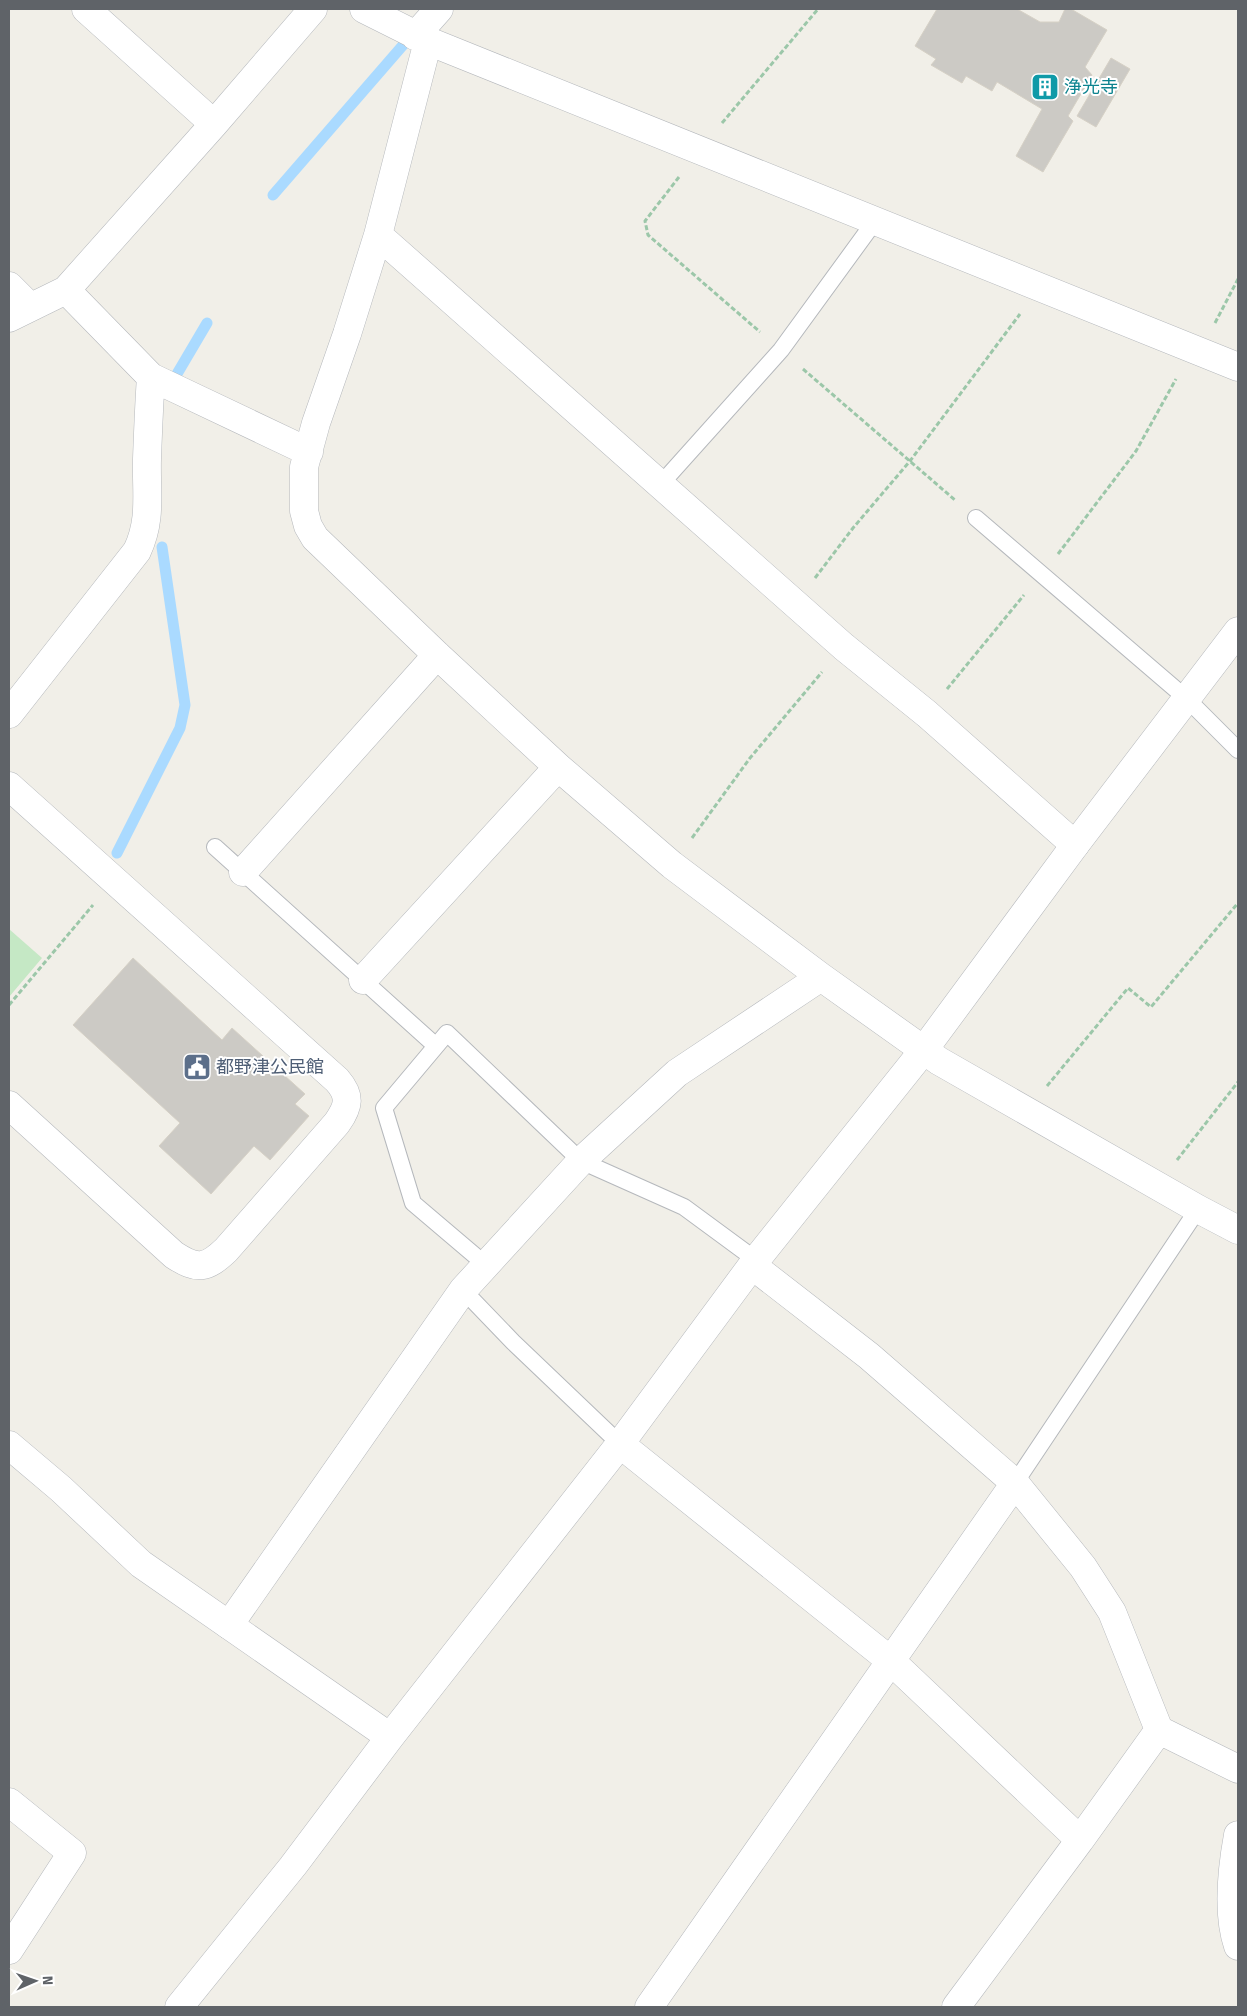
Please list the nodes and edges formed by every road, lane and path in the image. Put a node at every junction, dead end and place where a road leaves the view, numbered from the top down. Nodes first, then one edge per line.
1 (86, 9) edge
2 (313, 9) edge
3 (364, 9) edge
4 (439, 9) edge
5 (818, 9) edge
6 (421, 38) junction
7 (214, 124) junction
8 (699, 151) junction
9 (875, 221) junction
10 (378, 234) junction
11 (1238, 280) edge
12 (9, 286) edge
13 (1039, 288) junction
14 (66, 290) junction
15 (19, 312) edge
16 (1200, 352) junction
17 (1238, 367) edge
18 (151, 377) junction
19 (309, 452) junction
20 (660, 484) junction
21 (976, 518) dead end
22 (1042, 574) junction
23 (796, 604) junction
24 (1238, 632) edge
25 (844, 647) junction
26 (437, 655) junction
27 (1187, 699) junction
28 (9, 714) edge
29 (926, 714) junction
30 (1238, 750) edge
31 (558, 768) junction
32 (9, 786) edge
33 (1076, 845) junction
34 (215, 847) dead end
35 (672, 865) junction
36 (243, 872) junction
37 (114, 879) junction
38 (1238, 903) edge
39 (821, 977) junction
40 (363, 980) junction
41 (9, 1005) edge
42 (436, 1046) junction
43 (923, 1051) junction
44 (1238, 1082) edge
45 (9, 1106) edge
46 (1026, 1111) junction
47 (581, 1161) junction
48 (1157, 1185) junction
49 (1198, 1209) junction
50 (1238, 1230) edge
51 (754, 1263) junction
52 (486, 1265) junction
53 (463, 1290) junction
54 (620, 1444) junction
55 (9, 1445) edge
56 (1015, 1483) junction
57 (229, 1625) junction
58 (891, 1661) junction
59 (1159, 1730) junction
60 (390, 1737) junction
61 (1238, 1769) edge
62 (9, 1802) edge
63 (1238, 1835) edge
64 (1080, 1840) junction
65 (1238, 1946) edge
66 (9, 1950) edge
67 (179, 2007) edge
68 (650, 2007) edge
69 (956, 2007) edge

1 - 7 street
2 - 7 street
3 - 6 street
4 - 6 street
5 - 8 path
6 - 8 street
6 - 10 street
7 - 14 street
8 - 9 street
9 - 13 street
9 - 20 lane
10 - 19 street
10 - 20 street
11 - 16 path
12 - 15 street
13 - 16 street
13 - 23 path
14 - 15 street
14 - 18 street
16 - 17 street
16 - 22 path
18 - 19 street
18 - 28 street
19 - 26 street
20 - 23 street
21 - 22 lane
22 - 27 lane
22 - 29 path
23 - 25 street
24 - 27 street
25 - 29 street
25 - 35 path
26 - 31 street
26 - 36 street
27 - 30 lane
27 - 33 street
29 - 33 street
31 - 35 street
31 - 40 street
32 - 37 street
33 - 43 street
34 - 36 lane
35 - 39 street
36 - 40 lane
37 - 41 path
37 - 45 street
38 - 46 path
39 - 43 street
39 - 47 street
40 - 42 lane
42 - 47 lane
42 - 52 lane
43 - 46 street
43 - 51 street
44 - 48 path
46 - 48 street
47 - 51 lane
47 - 52 street
48 - 49 street
49 - 50 street
49 - 56 lane
51 - 54 street
51 - 56 street
52 - 53 street
53 - 54 lane
53 - 57 street
54 - 58 street
54 - 60 street
55 - 57 street
56 - 58 street
56 - 59 street
57 - 60 street
58 - 64 street
58 - 68 street
59 - 61 street
59 - 64 street
60 - 67 street
62 - 66 street
63 - 65 street
64 - 69 street

